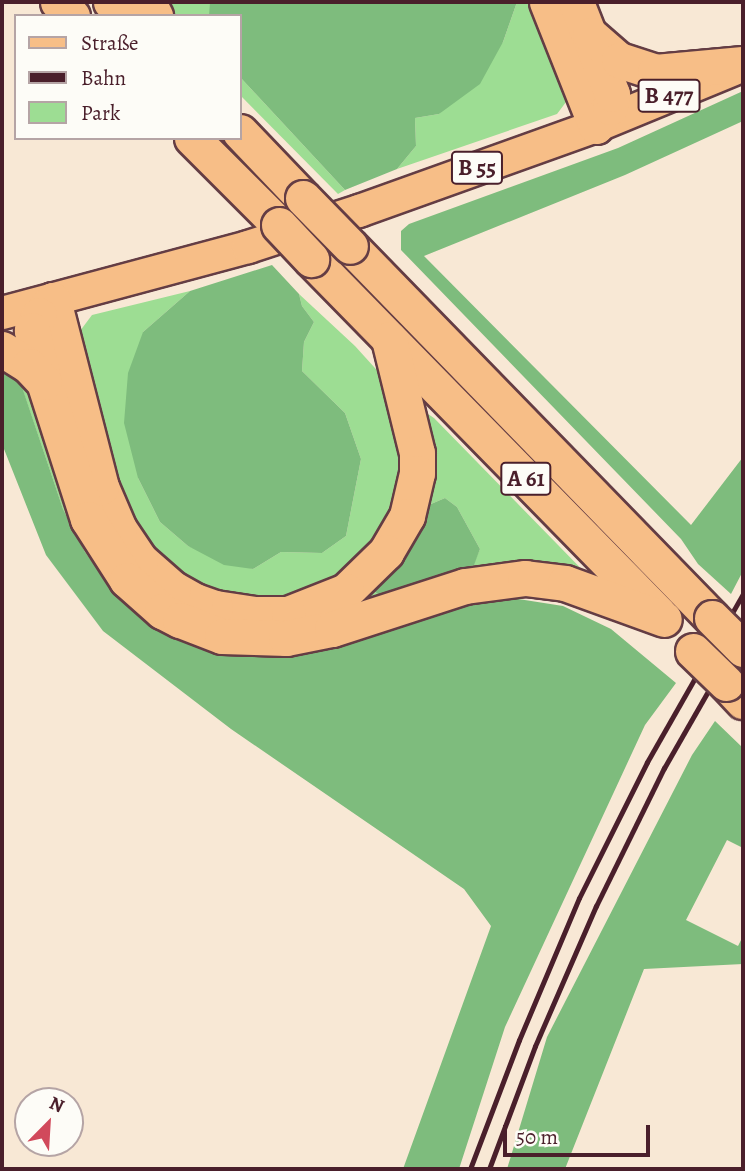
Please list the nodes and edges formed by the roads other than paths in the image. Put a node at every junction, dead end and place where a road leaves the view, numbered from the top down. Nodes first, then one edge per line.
1 (547, 2) edge
2 (576, 2) edge
3 (589, 34) junction
4 (743, 65) edge
5 (596, 126) junction
6 (242, 134) edge
7 (194, 140) edge
8 (53, 300) junction
9 (2, 313) edge
10 (389, 339) junction
11 (2, 349) edge
12 (44, 382) junction
13 (664, 619) junction
14 (743, 649) edge
15 (734, 692) edge

1 - 5 highway
2 - 3 highway
3 - 4 highway
3 - 5 highway
4 - 5 main road, B 477
5 - 8 main road, B 55
6 - 14 highway, A 61, bridge
7 - 10 highway, A 61, bridge
8 - 9 main road, B 55
8 - 10 highway
8 - 12 highway
10 - 13 highway, A 61
11 - 12 highway
12 - 13 highway
13 - 15 highway, A 61, bridge

